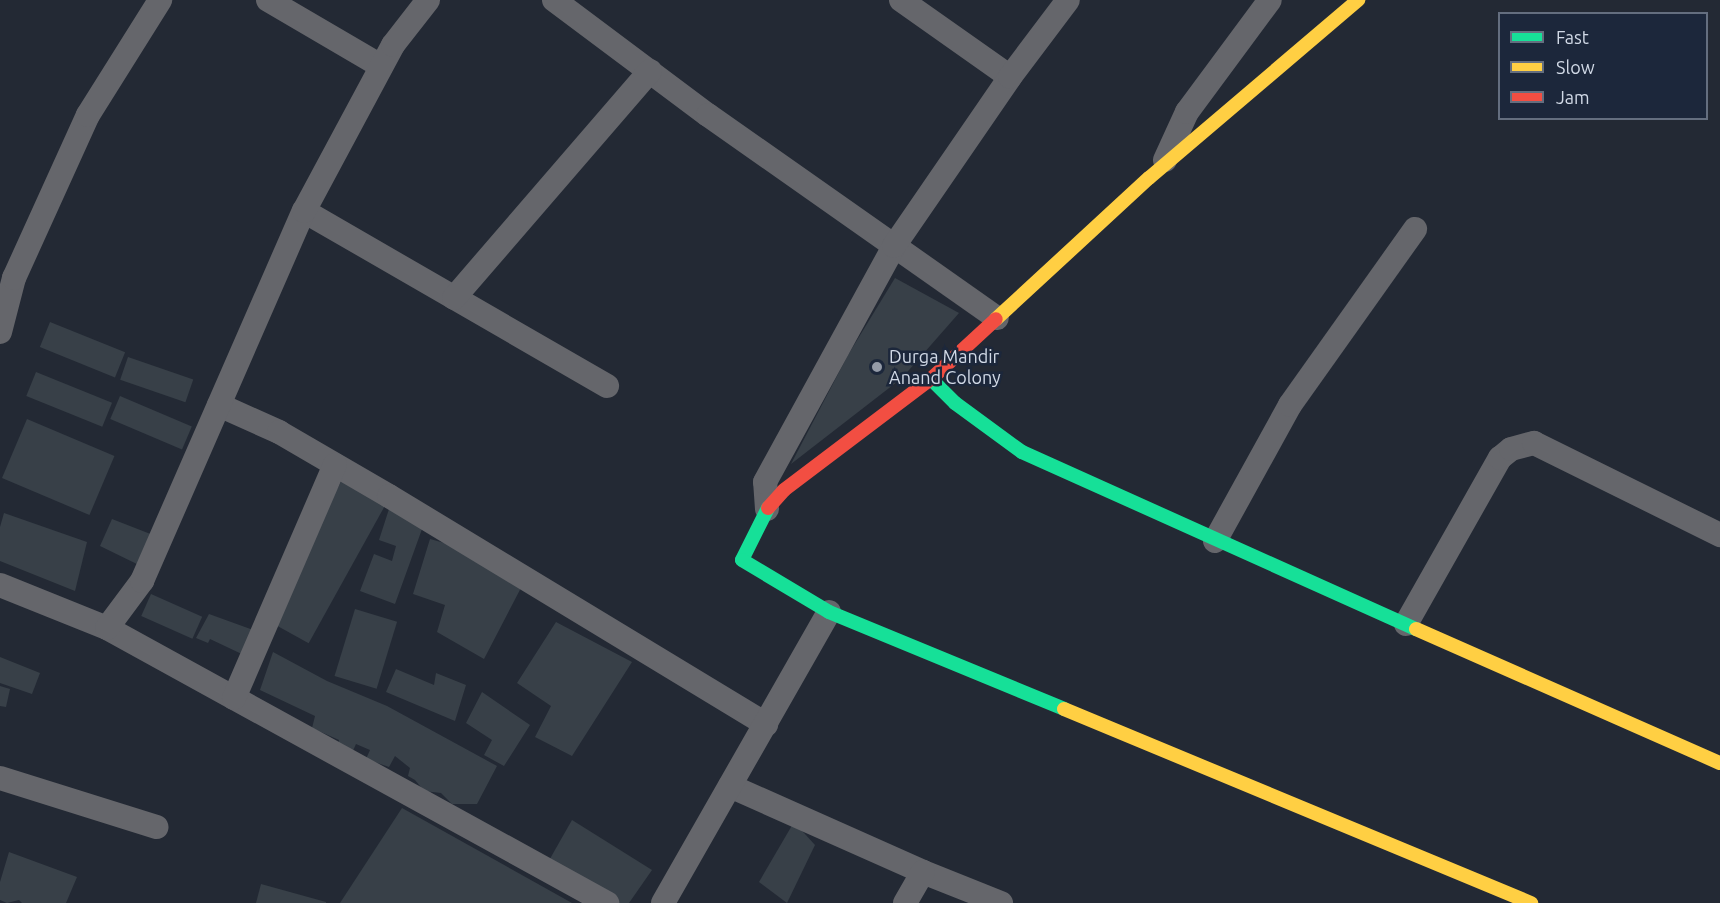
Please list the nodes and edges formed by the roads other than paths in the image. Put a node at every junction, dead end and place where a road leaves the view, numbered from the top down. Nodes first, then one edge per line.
1 (160, 0) edge
2 (268, 0) edge
3 (428, 0) edge
4 (554, 0) edge
5 (901, 0) edge
6 (1068, 0) edge
7 (1270, 0) edge
8 (1358, 0) edge
9 (381, 66) junction
10 (650, 71) junction
11 (1010, 77) junction
12 (1162, 167) junction
13 (304, 210) junction
14 (1415, 229) dead end
15 (894, 246) junction
16 (454, 298) junction
17 (997, 318) junction
18 (0, 332) edge
19 (931, 379) junction
20 (607, 386) dead end
21 (219, 405) junction
22 (335, 465) junction
23 (767, 509) junction
24 (1720, 534) edge
25 (1215, 541) junction
26 (0, 585) edge
27 (829, 612) junction
28 (1406, 624) junction
29 (107, 628) junction
30 (234, 698) junction
31 (765, 724) junction
32 (1720, 763) edge
33 (0, 778) edge
34 (730, 786) junction
35 (156, 827) dead end
36 (923, 872) junction
37 (1486, 894) edge
38 (607, 903) edge
39 (663, 903) edge
40 (905, 903) edge
41 (1001, 903) edge
42 (1530, 903) edge

1 - 18 street
2 - 9 street
3 - 9 street
4 - 10 street
5 - 11 street
6 - 11 street
7 - 12 street
8 - 12 street
9 - 13 street
10 - 15 street
10 - 16 street
11 - 15 street
12 - 17 street
13 - 16 street
13 - 21 street
14 - 25 street
15 - 17 street
15 - 23 street
16 - 20 street
17 - 19 street
19 - 23 street
19 - 25 street
21 - 22 street
21 - 29 street
22 - 30 street
22 - 31 street
23 - 27 street
24 - 28 street
25 - 28 street
26 - 29 street
27 - 31 street
27 - 37 street
28 - 32 street
29 - 30 street
30 - 38 street
31 - 34 street
33 - 35 street
34 - 36 street
34 - 39 street
36 - 40 street
36 - 41 street
37 - 42 street

